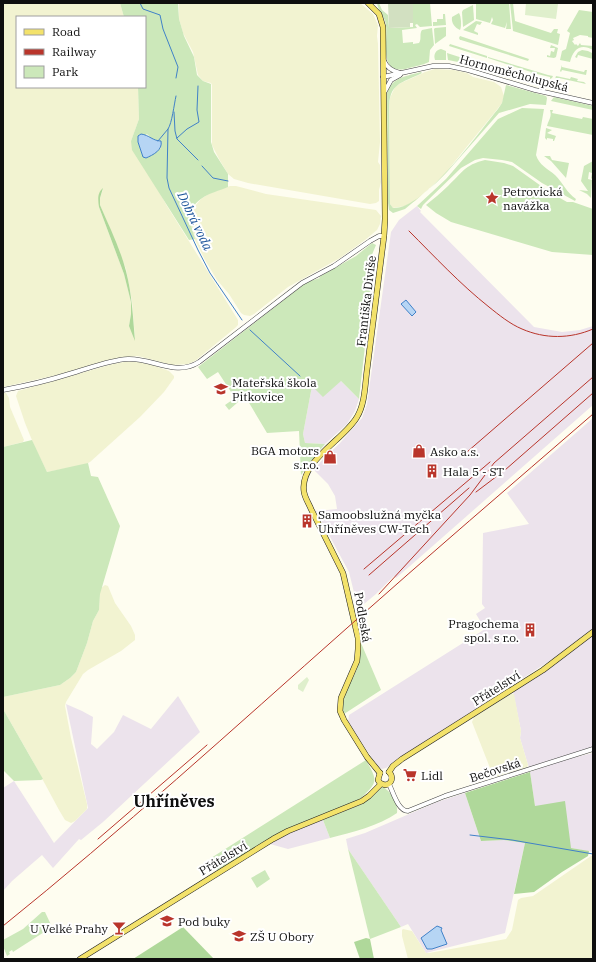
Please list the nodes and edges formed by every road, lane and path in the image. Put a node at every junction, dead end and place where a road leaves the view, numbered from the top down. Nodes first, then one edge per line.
1 (368, 3) edge
2 (383, 58) junction
3 (402, 73) junction
4 (383, 77) junction
5 (383, 102) junction
6 (593, 103) edge
7 (384, 236) junction
8 (3, 390) edge
9 (305, 481) joint
10 (593, 632) edge
11 (593, 749) edge
12 (389, 772) junction
13 (380, 773) junction
14 (381, 784) junction
15 (388, 784) junction
16 (80, 959) edge

1 - 2 main road, Františka Diviše
2 - 3 street
2 - 4 main road, Františka Diviše
3 - 4 street, Hornoměcholupská
3 - 5 street
3 - 6 street, Hornoměcholupská
4 - 5 main road, Františka Diviše
5 - 7 main road, Františka Diviše
7 - 8 street
7 - 9 main road, Františka Diviše
9 - 13 main road, Podleská
10 - 12 main road, Přátelství
11 - 15 street, Bečovská
12 - 13 main road
12 - 15 main road
13 - 14 main road
14 - 15 main road
14 - 16 main road, Přátelství

